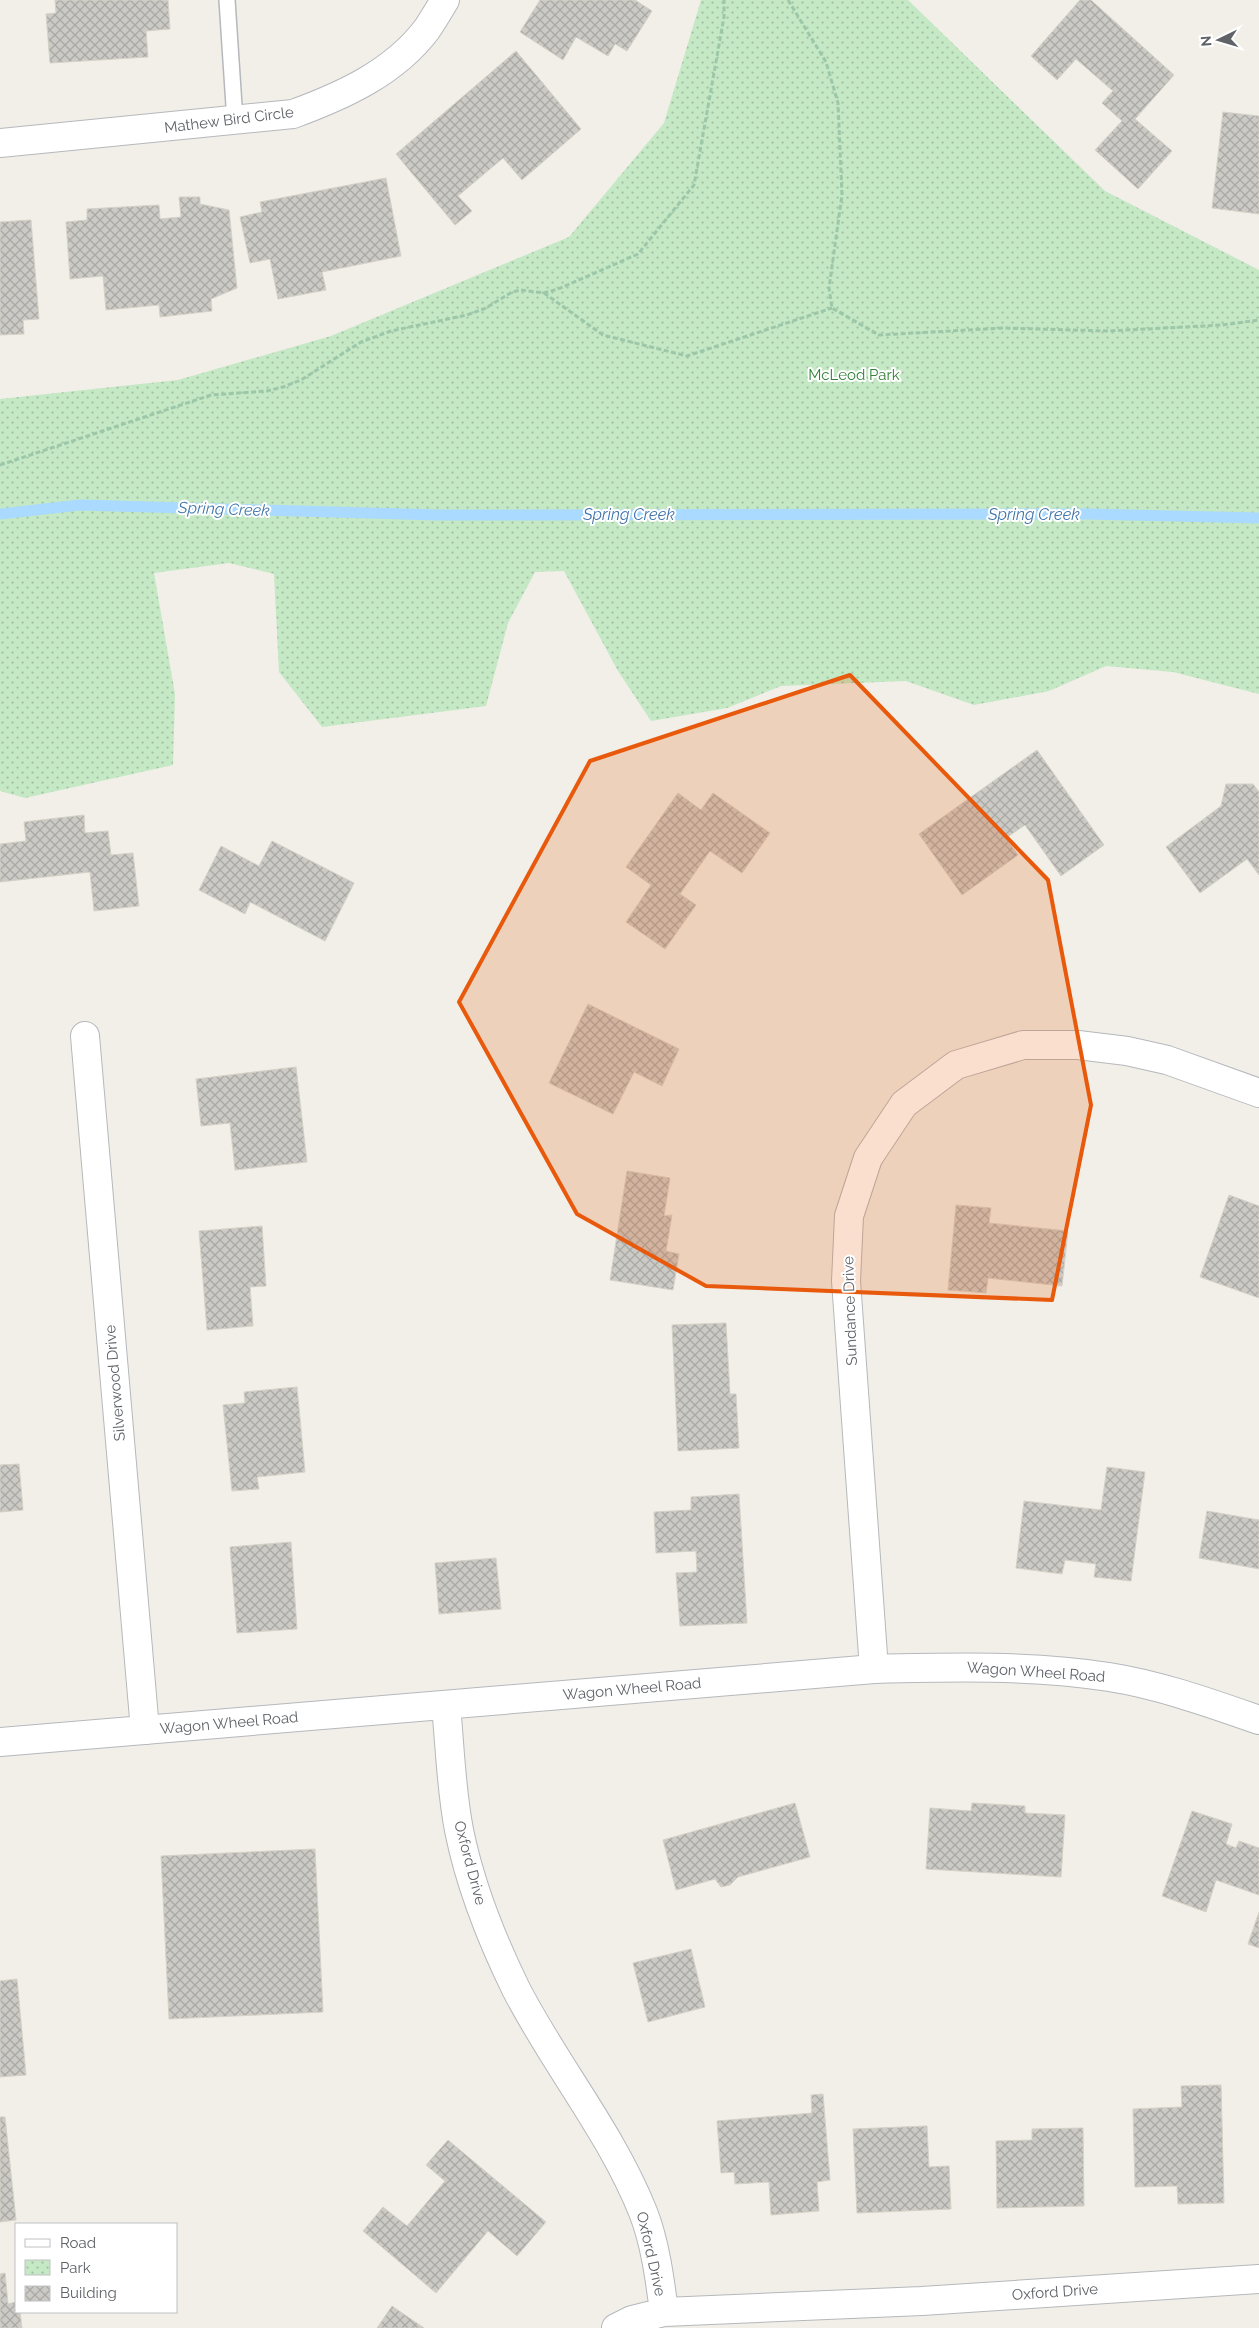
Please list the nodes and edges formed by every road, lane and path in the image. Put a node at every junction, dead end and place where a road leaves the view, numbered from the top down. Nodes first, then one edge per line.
1 (226, 0) edge
2 (445, 0) edge
3 (724, 0) edge
4 (788, 0) edge
5 (235, 121) junction
6 (0, 143) edge
7 (544, 293) junction
8 (832, 308) junction
9 (1259, 320) edge
10 (0, 465) edge
11 (85, 1036) dead end
12 (1259, 1093) edge
13 (874, 1669) junction
14 (446, 1706) junction
15 (1259, 1720) edge
16 (146, 1730) junction
17 (0, 1742) edge
18 (1259, 2280) edge
19 (664, 2312) junction
20 (616, 2328) edge

1 - 5 lane
2 - 5 street, Mathew Bird Circle
3 - 7 path
4 - 8 path
5 - 6 street, Mathew Bird Circle
7 - 8 path
7 - 10 path
8 - 9 path
11 - 16 street, Silverwood Drive
12 - 13 street, Sundance Drive
13 - 14 street, Wagon Wheel Road
13 - 15 street, Wagon Wheel Road
14 - 16 street, Wagon Wheel Road
14 - 19 street, Oxford Drive
16 - 17 street, Wagon Wheel Road
18 - 19 street, Oxford Drive
19 - 20 street

